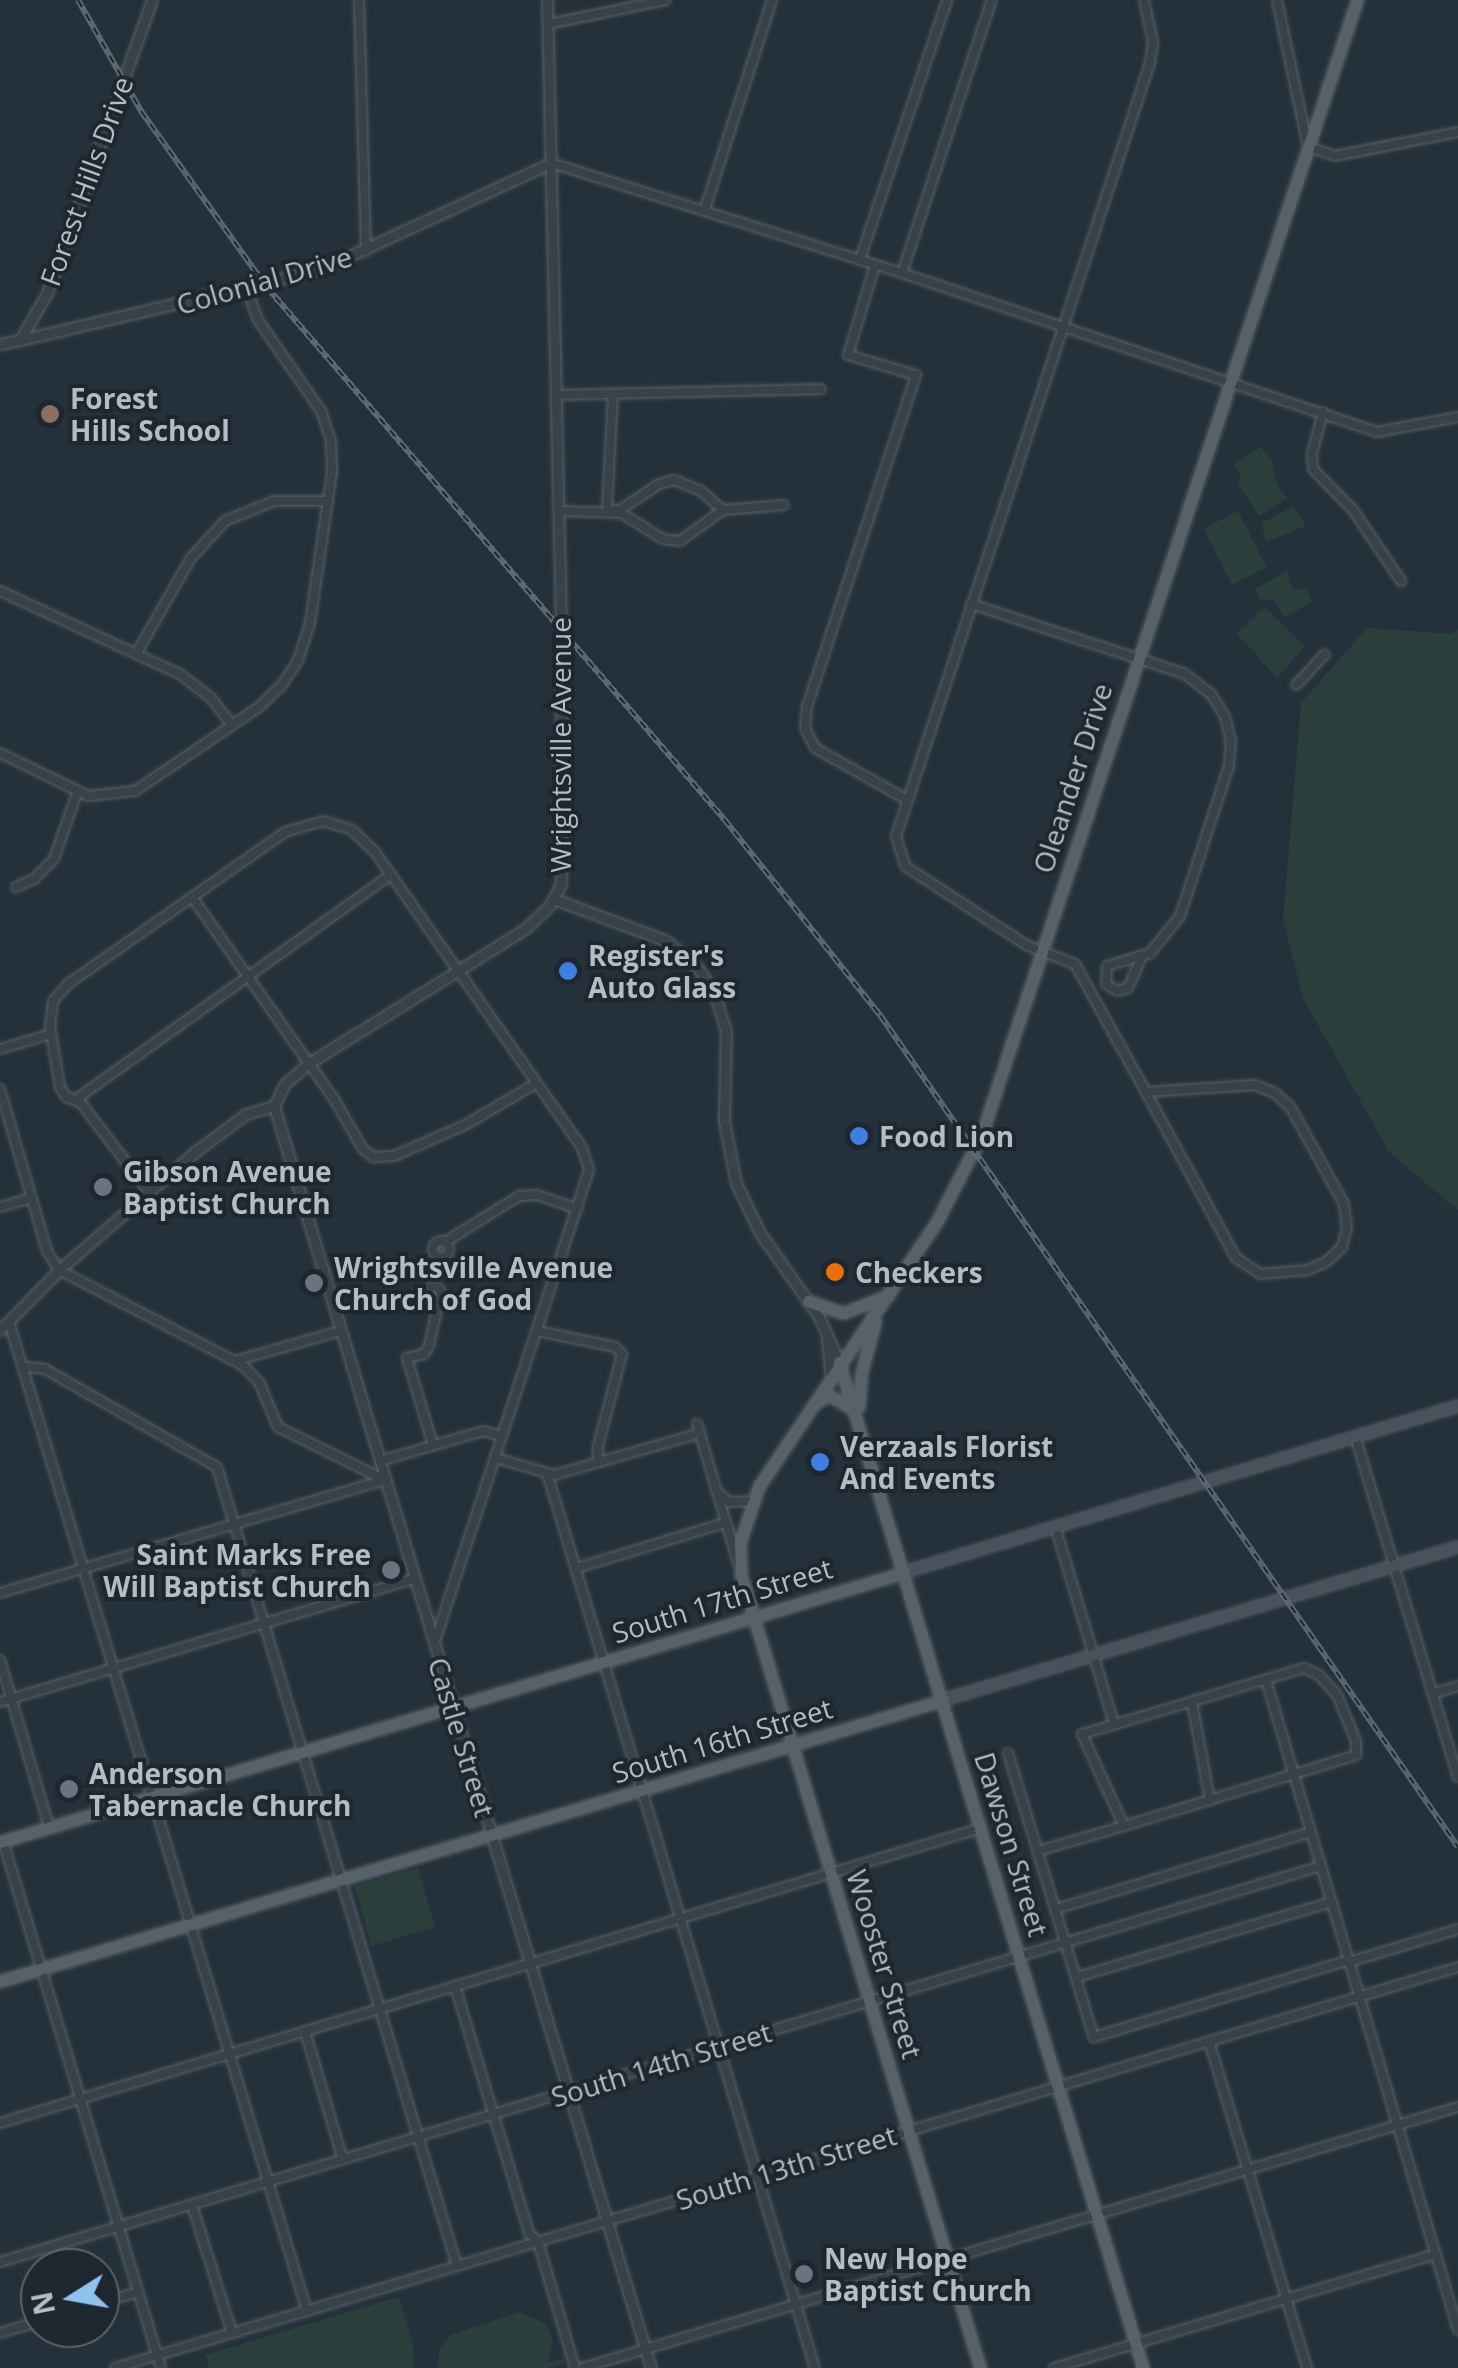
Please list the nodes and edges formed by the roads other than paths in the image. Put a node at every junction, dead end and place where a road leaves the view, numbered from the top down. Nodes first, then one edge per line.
1 (152, 0) edge
2 (360, 0) edge
3 (547, 0) edge
4 (666, 0) edge
5 (772, 0) edge
6 (947, 0) edge
7 (992, 0) edge
8 (1144, 0) edge
9 (1276, 0) edge
10 (1357, 0) edge
11 (548, 24) junction
12 (1458, 132) edge
13 (1308, 147) junction
14 (551, 163) junction
15 (705, 209) junction
16 (366, 251) junction
17 (860, 259) junction
18 (875, 265) junction
19 (902, 273) junction
20 (247, 289) junction
21 (1063, 327) junction
22 (20, 340) junction
23 (0, 344) edge
24 (1229, 382) junction
25 (820, 389) dead end
26 (558, 394) junction
27 (613, 394) junction
28 (1323, 412) junction
29 (1458, 417) edge
30 (328, 501) junction
31 (784, 504) dead end
32 (607, 510) junction
33 (724, 510) junction
34 (559, 512) junction
35 (1401, 581) dead end
36 (0, 591) edge
37 (970, 604) junction
38 (136, 654) junction
39 (1324, 654) dead end
40 (1139, 658) junction
41 (1296, 685) dead end
42 (232, 725) junction
43 (0, 753) edge
44 (77, 792) junction
45 (906, 799) junction
46 (392, 875) junction
47 (16, 887) dead end
48 (192, 897) junction
49 (554, 899) junction
50 (1042, 950) junction
51 (1142, 957) junction
52 (459, 972) junction
53 (248, 977) junction
54 (51, 1034) junction
55 (0, 1049) edge
56 (309, 1064) junction
57 (536, 1082) junction
58 (0, 1090) edge
59 (1146, 1092) junction
60 (75, 1100) junction
61 (274, 1106) junction
62 (148, 1191) junction
63 (32, 1198) junction
64 (0, 1207) edge
65 (578, 1208) junction
66 (445, 1242) dead end
67 (59, 1270) junction
68 (888, 1295) junction
69 (439, 1299) dead end
70 (808, 1302) junction
71 (878, 1313) junction
72 (9, 1322) junction
73 (0, 1330) edge
74 (340, 1330) junction
75 (538, 1331) junction
76 (827, 1336) junction
77 (235, 1362) junction
78 (839, 1362) junction
79 (24, 1367) junction
80 (831, 1374) junction
81 (812, 1406) junction
82 (1458, 1406) edge
83 (860, 1421) junction
84 (502, 1436) junction
85 (1355, 1436) junction
86 (433, 1445) junction
87 (496, 1458) junction
88 (380, 1460) junction
89 (598, 1462) junction
90 (548, 1476) junction
91 (385, 1480) junction
92 (714, 1489) junction
93 (752, 1501) junction
94 (724, 1523) junction
95 (235, 1524) junction
96 (1055, 1526) junction
97 (742, 1527) joint
98 (1458, 1547) edge
99 (1394, 1566) junction
100 (85, 1568) junction
101 (576, 1568) junction
102 (905, 1572) junction
103 (742, 1575) junction
104 (415, 1578) junction
105 (0, 1593) edge
106 (754, 1616) junction
107 (264, 1623) junction
108 (434, 1643) junction
109 (1094, 1655) junction
110 (0, 1660) edge
111 (604, 1661) junction
112 (115, 1668) junction
113 (1266, 1680) junction
114 (1458, 1686) edge
115 (1432, 1694) junction
116 (11, 1699) junction
117 (943, 1700) junction
118 (0, 1702) edge
119 (1192, 1702) junction
120 (454, 1706) junction
121 (1114, 1724) junction
122 (792, 1745) junction
123 (304, 1751) junction
124 (1008, 1753) dead end
125 (1294, 1774) junction
126 (1458, 1778) edge
127 (643, 1790) junction
128 (153, 1796) junction
129 (1210, 1800) junction
130 (1124, 1826) junction
131 (49, 1827) junction
132 (981, 1828) junction
133 (1311, 1832) junction
134 (492, 1835) junction
135 (2, 1841) edge
136 (1038, 1851) junction
137 (1322, 1866) junction
138 (832, 1874) junction
139 (342, 1880) junction
140 (1332, 1902) junction
141 (1056, 1909) junction
142 (681, 1919) junction
143 (192, 1924) junction
144 (1458, 1929) edge
145 (1066, 1943) junction
146 (1020, 1957) junction
147 (1349, 1961) junction
148 (530, 1964) junction
149 (1458, 1967) edge
150 (41, 1969) junction
151 (1076, 1977) junction
152 (0, 1981) edge
153 (455, 1986) junction
154 (1359, 1996) junction
155 (870, 2002) junction
156 (381, 2008) junction
157 (305, 2031) junction
158 (1209, 2041) junction
159 (719, 2047) junction
160 (231, 2053) junction
161 (1058, 2086) junction
162 (568, 2091) junction
163 (80, 2100) junction
164 (1458, 2107) edge
165 (494, 2114) junction
166 (0, 2123) edge
167 (1397, 2125) junction
168 (909, 2130) junction
169 (419, 2137) junction
170 (343, 2160) junction
171 (1247, 2170) junction
172 (758, 2176) junction
173 (269, 2182) junction
174 (192, 2205) junction
175 (1097, 2215) junction
176 (607, 2222) junction
177 (118, 2227) junction
178 (538, 2242) junction
179 (1436, 2254) junction
180 (948, 2260) junction
181 (0, 2262) edge
182 (457, 2266) junction
183 (138, 2292) junction
184 (120, 2297) edge
185 (1286, 2298) junction
186 (796, 2305) junction
187 (308, 2311) junction
188 (1458, 2330) edge
189 (232, 2333) junction
190 (1135, 2344) junction
191 (646, 2350) junction
192 (157, 2355) junction
193 (115, 2368) edge
194 (161, 2368) edge
195 (579, 2368) edge
196 (651, 2368) edge
197 (815, 2368) edge
198 (980, 2368) edge
199 (1054, 2368) edge
200 (1142, 2368) edge
201 (1306, 2368) edge

1 - 22 street, Forest Hills Drive
2 - 16 street
3 - 11 street, Wrightsville Avenue
4 - 11 street
5 - 15 street
6 - 17 street
7 - 19 street
8 - 21 street
9 - 13 street
10 - 13 main road, Oleander Drive
11 - 14 street, Wrightsville Avenue
12 - 13 street
13 - 24 main road, Oleander Drive
14 - 15 street
14 - 16 street, Colonial Drive
14 - 26 street, Wrightsville Avenue
15 - 17 street
16 - 20 street, Colonial Drive
17 - 18 street
18 - 19 street
18 - 45 street
19 - 21 street
20 - 22 street, Colonial Drive
20 - 30 street
21 - 24 street
21 - 37 street
22 - 23 street
24 - 28 street
24 - 40 main road, Oleander Drive
25 - 27 street
26 - 27 street
26 - 34 street, Wrightsville Avenue
27 - 32 street
28 - 29 street
28 - 35 street
30 - 38 street
30 - 42 street
31 - 33 street
32 - 33 street
32 - 33 street
32 - 34 street
34 - 49 street, Wrightsville Avenue
36 - 38 street
37 - 40 street
37 - 45 street
38 - 42 street
39 - 41 street
40 - 50 main road, Oleander Drive
40 - 51 street
42 - 44 street
43 - 44 street
44 - 47 street
45 - 50 street
46 - 48 street
46 - 52 street
46 - 53 street
48 - 53 street
48 - 54 street
49 - 52 street, Wrightsville Avenue
49 - 70 street, Dawson Street
50 - 59 street
50 - 68 main road, Oleander Drive
51 - 51 street
52 - 56 street, Wrightsville Avenue
52 - 57 street
53 - 56 street
53 - 60 street
54 - 55 street
54 - 60 street
56 - 57 street
56 - 61 street, Wrightsville Avenue
57 - 65 street
58 - 63 street
59 - 59 street
60 - 62 street
61 - 62 street, Wrightsville Avenue
61 - 74 street, Castle Street
62 - 67 street, Wrightsville Avenue
63 - 64 street
63 - 67 street
65 - 66 street
65 - 75 street
67 - 72 street, Wrightsville Avenue
67 - 77 street
68 - 70 main road
68 - 71 main road, Oleander Drive
69 - 86 street
70 - 76 street, Dawson Street
71 - 78 main road, Oleander Drive
71 - 83 main road
72 - 73 street, Wrightsville Avenue
72 - 79 street
74 - 77 street
74 - 88 street, Castle Street
75 - 84 street
75 - 89 street
76 - 78 street, Dawson Street
76 - 80 street, Dawson Street
77 - 91 street
78 - 80 main road, Oleander Drive
78 - 83 main road, Dawson Street
79 - 95 street
79 - 100 street
80 - 81 main road, Oleander Drive
81 - 83 main road
81 - 93 main road, Oleander Drive
82 - 85 main road, South 17th Street
83 - 102 main road, Dawson Street
84 - 86 street
84 - 87 street
85 - 96 main road, South 17th Street
85 - 99 street
86 - 88 street
87 - 90 street
87 - 108 street
88 - 91 street, Castle Street
89 - 90 street
89 - 92 street, Wooster Street
90 - 101 street
91 - 95 street
91 - 104 street, Castle Street
92 - 93 street
92 - 94 street, Wooster Street
93 - 97 main road, Oleander Drive
94 - 101 street
94 - 103 street, Wooster Street
95 - 100 street
95 - 107 street
96 - 102 main road, South 17th Street
96 - 109 street
97 - 103 main road, Wooster Street
98 - 99 main road, South 16th Street
99 - 109 main road, South 16th Street
99 - 115 street
100 - 105 street
100 - 112 street
101 - 111 street
102 - 106 main road, South 17th Street
102 - 117 main road, Dawson Street
103 - 106 main road, Wooster Street
104 - 107 street
104 - 108 street, Castle Street
106 - 111 main road, South 17th Street
106 - 122 main road, Wooster Street
107 - 112 street
107 - 123 street
108 - 120 street, Castle Street
109 - 117 main road, South 16th Street
109 - 121 street
110 - 116 street
111 - 120 main road, South 17th Street
111 - 127 street
112 - 116 street
112 - 128 street
113 - 119 street
113 - 125 street
113 - 125 street
114 - 115 street
115 - 126 street
116 - 118 street
116 - 131 street
117 - 122 main road, South 16th Street
117 - 132 main road, Dawson Street
119 - 121 street
119 - 129 street
120 - 123 main road, South 17th Street
120 - 134 street, Castle Street
121 - 130 street
122 - 127 main road, South 16th Street
122 - 138 main road, Wooster Street
123 - 128 main road, South 17th Street
123 - 139 street
124 - 136 street
125 - 129 street
125 - 133 street
127 - 134 main road, South 16th Street
127 - 142 street
128 - 131 main road, South 17th Street
128 - 143 street
129 - 130 street
130 - 136 street
131 - 135 main road, South 17th Street
132 - 138 street
132 - 146 main road, Dawson Street
133 - 137 street
133 - 141 street
134 - 139 main road, South 16th Street
134 - 148 street, Castle Street
135 - 150 street
136 - 141 street
137 - 140 street
137 - 145 street, South 14th Street
138 - 142 street
138 - 155 main road, Wooster Street
139 - 143 main road, South 16th Street
139 - 156 street
140 - 147 street
140 - 151 street
141 - 145 street
142 - 148 street
142 - 159 street
143 - 150 main road, South 16th Street
143 - 160 street
144 - 147 street
145 - 146 street, South 14th Street
145 - 151 street
146 - 155 street, South 14th Street
146 - 161 main road, Dawson Street
147 - 151 street
147 - 154 street
148 - 153 street
148 - 162 street, Castle Street
149 - 154 street, South 13th Street
150 - 152 main road, South 16th Street
150 - 163 street
153 - 156 street
153 - 165 street
154 - 158 street, South 13th Street
154 - 167 street
155 - 159 street, South 14th Street
155 - 168 main road, Wooster Street
156 - 157 street
156 - 169 street
157 - 160 street
157 - 170 street
158 - 161 street, South 13th Street
158 - 171 street
159 - 162 street, South 14th Street
159 - 172 street
160 - 163 street
160 - 173 street
161 - 168 street, South 13th Street
161 - 175 main road, Dawson Street
162 - 165 street, South 14th Street
162 - 176 street, Castle Street
163 - 166 street
163 - 177 street
164 - 167 street
165 - 169 street, South 14th Street
165 - 178 street
167 - 171 street
167 - 179 street
168 - 172 street, South 13th Street
168 - 180 main road, Wooster Street
169 - 170 street, South 14th Street
169 - 182 street
170 - 173 street, South 14th Street
171 - 175 street
171 - 185 street
172 - 176 street, South 13th Street
172 - 186 street
173 - 174 street, South 14th Street
173 - 187 street
174 - 177 street, South 14th Street
174 - 189 street
175 - 180 street
175 - 190 main road, Dawson Street
176 - 178 street, South 13th Street
176 - 191 street, Castle Street
177 - 181 street, South 14th Street
177 - 183 street
178 - 182 street, South 13th Street
178 - 195 street
179 - 185 street
179 - 188 street
180 - 186 street
180 - 198 main road, Wooster Street
182 - 187 street, South 13th Street
183 - 184 street
183 - 192 street
185 - 190 street
185 - 201 street
186 - 191 street
186 - 197 street
187 - 189 street, South 13th Street
189 - 192 street, South 13th Street
190 - 199 street
190 - 200 main road, Dawson Street
191 - 195 street
191 - 196 street, Castle Street
192 - 193 street, South 13th Street
192 - 194 street

